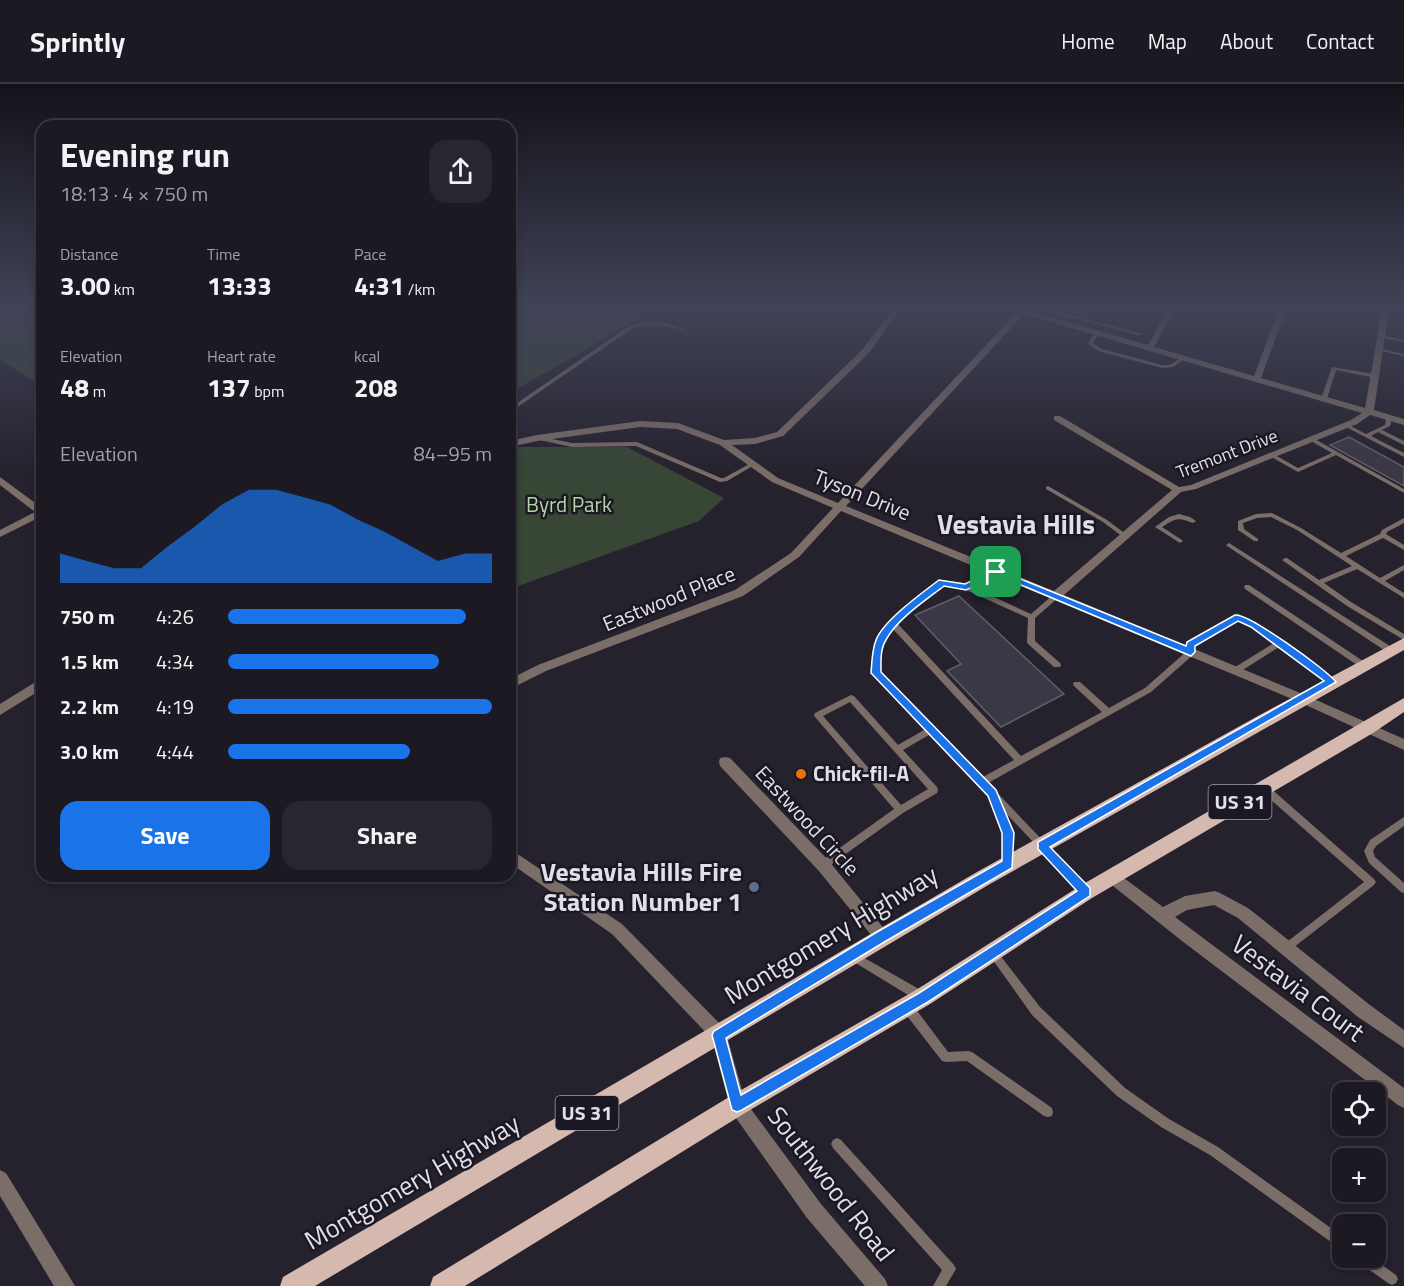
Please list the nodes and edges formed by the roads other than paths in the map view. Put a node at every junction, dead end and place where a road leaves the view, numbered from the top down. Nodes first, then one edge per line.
1 (575, 365) edge
2 (852, 365) edge
3 (969, 365) edge
4 (1155, 365) edge
5 (1172, 365) edge
6 (1209, 365) edge
7 (1262, 365) edge
8 (1377, 365) edge
9 (1375, 376) junction
10 (1257, 379) junction
11 (1324, 399) junction
12 (516, 406) edge
13 (1369, 412) junction
14 (1058, 417) dead end
15 (1389, 418) junction
16 (1404, 422) edge
17 (1345, 425) junction
18 (1378, 430) junction
19 (1366, 436) junction
20 (537, 438) junction
21 (1311, 439) junction
22 (516, 443) edge
23 (723, 443) junction
24 (1404, 443) edge
25 (1336, 453) junction
26 (1271, 455) junction
27 (1404, 455) edge
28 (753, 464) junction
29 (0, 480) edge
30 (1048, 488) dead end
31 (1178, 490) junction
32 (1404, 491) edge
33 (839, 506) junction
34 (36, 508) edge
35 (36, 516) edge
36 (1404, 520) edge
37 (1193, 521) dead end
38 (0, 534) edge
39 (1383, 535) junction
40 (1125, 536) junction
41 (1256, 540) dead end
42 (1179, 541) dead end
43 (1229, 544) dead end
44 (1404, 548) edge
45 (1341, 556) junction
46 (1285, 560) dead end
47 (1357, 566) junction
48 (1404, 567) edge
49 (996, 572) junction
50 (1380, 581) junction
51 (1319, 583) junction
52 (966, 587) junction
53 (1247, 587) dead end
54 (1056, 596) junction
55 (1404, 596) edge
56 (1032, 617) junction
57 (893, 624) junction
58 (1404, 637) edge
59 (1280, 643) junction
60 (1404, 643) edge
61 (1390, 650) junction
62 (1191, 652) junction
63 (1057, 665) dead end
64 (1363, 665) junction
65 (1235, 671) junction
66 (516, 681) edge
67 (1331, 682) junction
68 (1077, 684) dead end
69 (36, 687) edge
70 (1301, 698) junction
71 (1404, 704) edge
72 (0, 710) edge
73 (1108, 712) junction
74 (1367, 728) junction
75 (930, 731) junction
76 (1404, 745) edge
77 (897, 749) junction
78 (1019, 760) junction
79 (725, 762) dead end
80 (982, 782) junction
81 (1264, 788) junction
82 (992, 793) junction
83 (900, 810) junction
84 (1404, 821) edge
85 (1042, 846) junction
86 (516, 859) edge
87 (1008, 864) junction
88 (823, 865) junction
89 (1113, 877) junction
90 (1404, 889) edge
91 (1086, 892) junction
92 (1162, 916) junction
93 (881, 936) junction
94 (1286, 948) junction
95 (993, 952) junction
96 (850, 955) junction
97 (915, 1002) junction
98 (719, 1035) junction
99 (1404, 1040) edge
100 (1404, 1099) edge
101 (737, 1105) junction
102 (1048, 1112) dead end
103 (837, 1144) dead end
104 (0, 1179) edge
105 (1332, 1236) edge
106 (1376, 1268) edge
107 (1392, 1279) dead end
108 (65, 1286) edge
109 (292, 1286) edge
110 (442, 1286) edge
111 (878, 1286) edge
112 (939, 1286) edge

1 - 12 lane
2 - 23 street
3 - 33 street, Eastwood Place
4 - 5 lane
6 - 10 street
7 - 10 street
8 - 9 street
9 - 11 lane
9 - 13 street
10 - 11 street
11 - 13 street
13 - 15 street
13 - 17 street, Tremont Drive
14 - 31 street
15 - 16 street
15 - 18 lane
17 - 19 lane
17 - 21 street, Tremont Drive
18 - 19 lane
18 - 24 lane
19 - 27 lane
20 - 22 street, Tyson Drive
20 - 23 street, Tyson Drive
20 - 28 lane
21 - 25 lane
21 - 26 street, Tremont Drive
23 - 28 street, Tyson Drive
25 - 26 lane
25 - 32 lane
26 - 31 street, Tremont Drive
28 - 33 street, Tyson Drive
29 - 34 street
30 - 40 lane
31 - 40 street, Tremont Drive
33 - 49 street, Tyson Drive
33 - 66 street, Eastwood Place
35 - 38 street
36 - 39 lane
37 - 42 lane
39 - 44 lane
39 - 45 lane
40 - 54 street, Tremont Drive
41 - 45 lane
43 - 61 lane
45 - 47 lane
46 - 51 lane
47 - 50 lane
47 - 51 lane
48 - 50 lane
49 - 52 lane
49 - 54 street, Tyson Drive
50 - 55 lane
51 - 58 lane
52 - 56 lane
52 - 57 lane
53 - 64 lane
54 - 56 lane
54 - 62 street, Tyson Drive
56 - 63 lane
57 - 75 lane
57 - 78 lane
59 - 62 lane
59 - 65 lane
59 - 67 lane
60 - 61 main road, Montgomery Highway / US 31
61 - 64 main road, Montgomery Highway / US 31
62 - 65 street, Tyson Drive
62 - 73 lane
64 - 67 main road, Montgomery Highway / US 31
65 - 70 street, Tyson Drive
67 - 70 main road, Montgomery Highway / US 31
68 - 73 lane
69 - 72 street
70 - 74 street, Tyson Drive
70 - 85 main road, Montgomery Highway / US 31
71 - 74 main road, US 31
73 - 78 lane
74 - 76 street, Tyson Drive
74 - 81 main road, US 31
75 - 77 lane
75 - 80 lane
77 - 83 lane
77 - 83 lane
78 - 80 lane
79 - 88 street, Eastwood Circle
80 - 82 lane
81 - 89 main road, US 31
81 - 94 lane
82 - 85 lane
82 - 87 lane
83 - 88 lane
84 - 90 lane
85 - 87 main road, Montgomery Highway / US 31
85 - 91 lane
86 - 98 street, Southwood Road
87 - 93 main road, Montgomery Highway / US 31
88 - 93 street, Eastwood Circle
89 - 91 main road, US 31
89 - 92 street, Vestavia Court
91 - 95 main road, US 31
92 - 94 street, Vestavia Court
92 - 100 street, Vestavia Court
93 - 96 main road, Montgomery Highway / US 31
94 - 99 street, Vestavia Court
95 - 97 main road, US 31
95 - 105 lane
96 - 97 lane
96 - 98 main road, Montgomery Highway / US 31
97 - 101 main road, US 31
97 - 102 lane
98 - 101 street, Southwood Road
98 - 109 main road, Montgomery Highway / US 31
101 - 110 main road, US 31
101 - 111 street, Southwood Road
103 - 112 lane
104 - 108 street
106 - 107 lane

